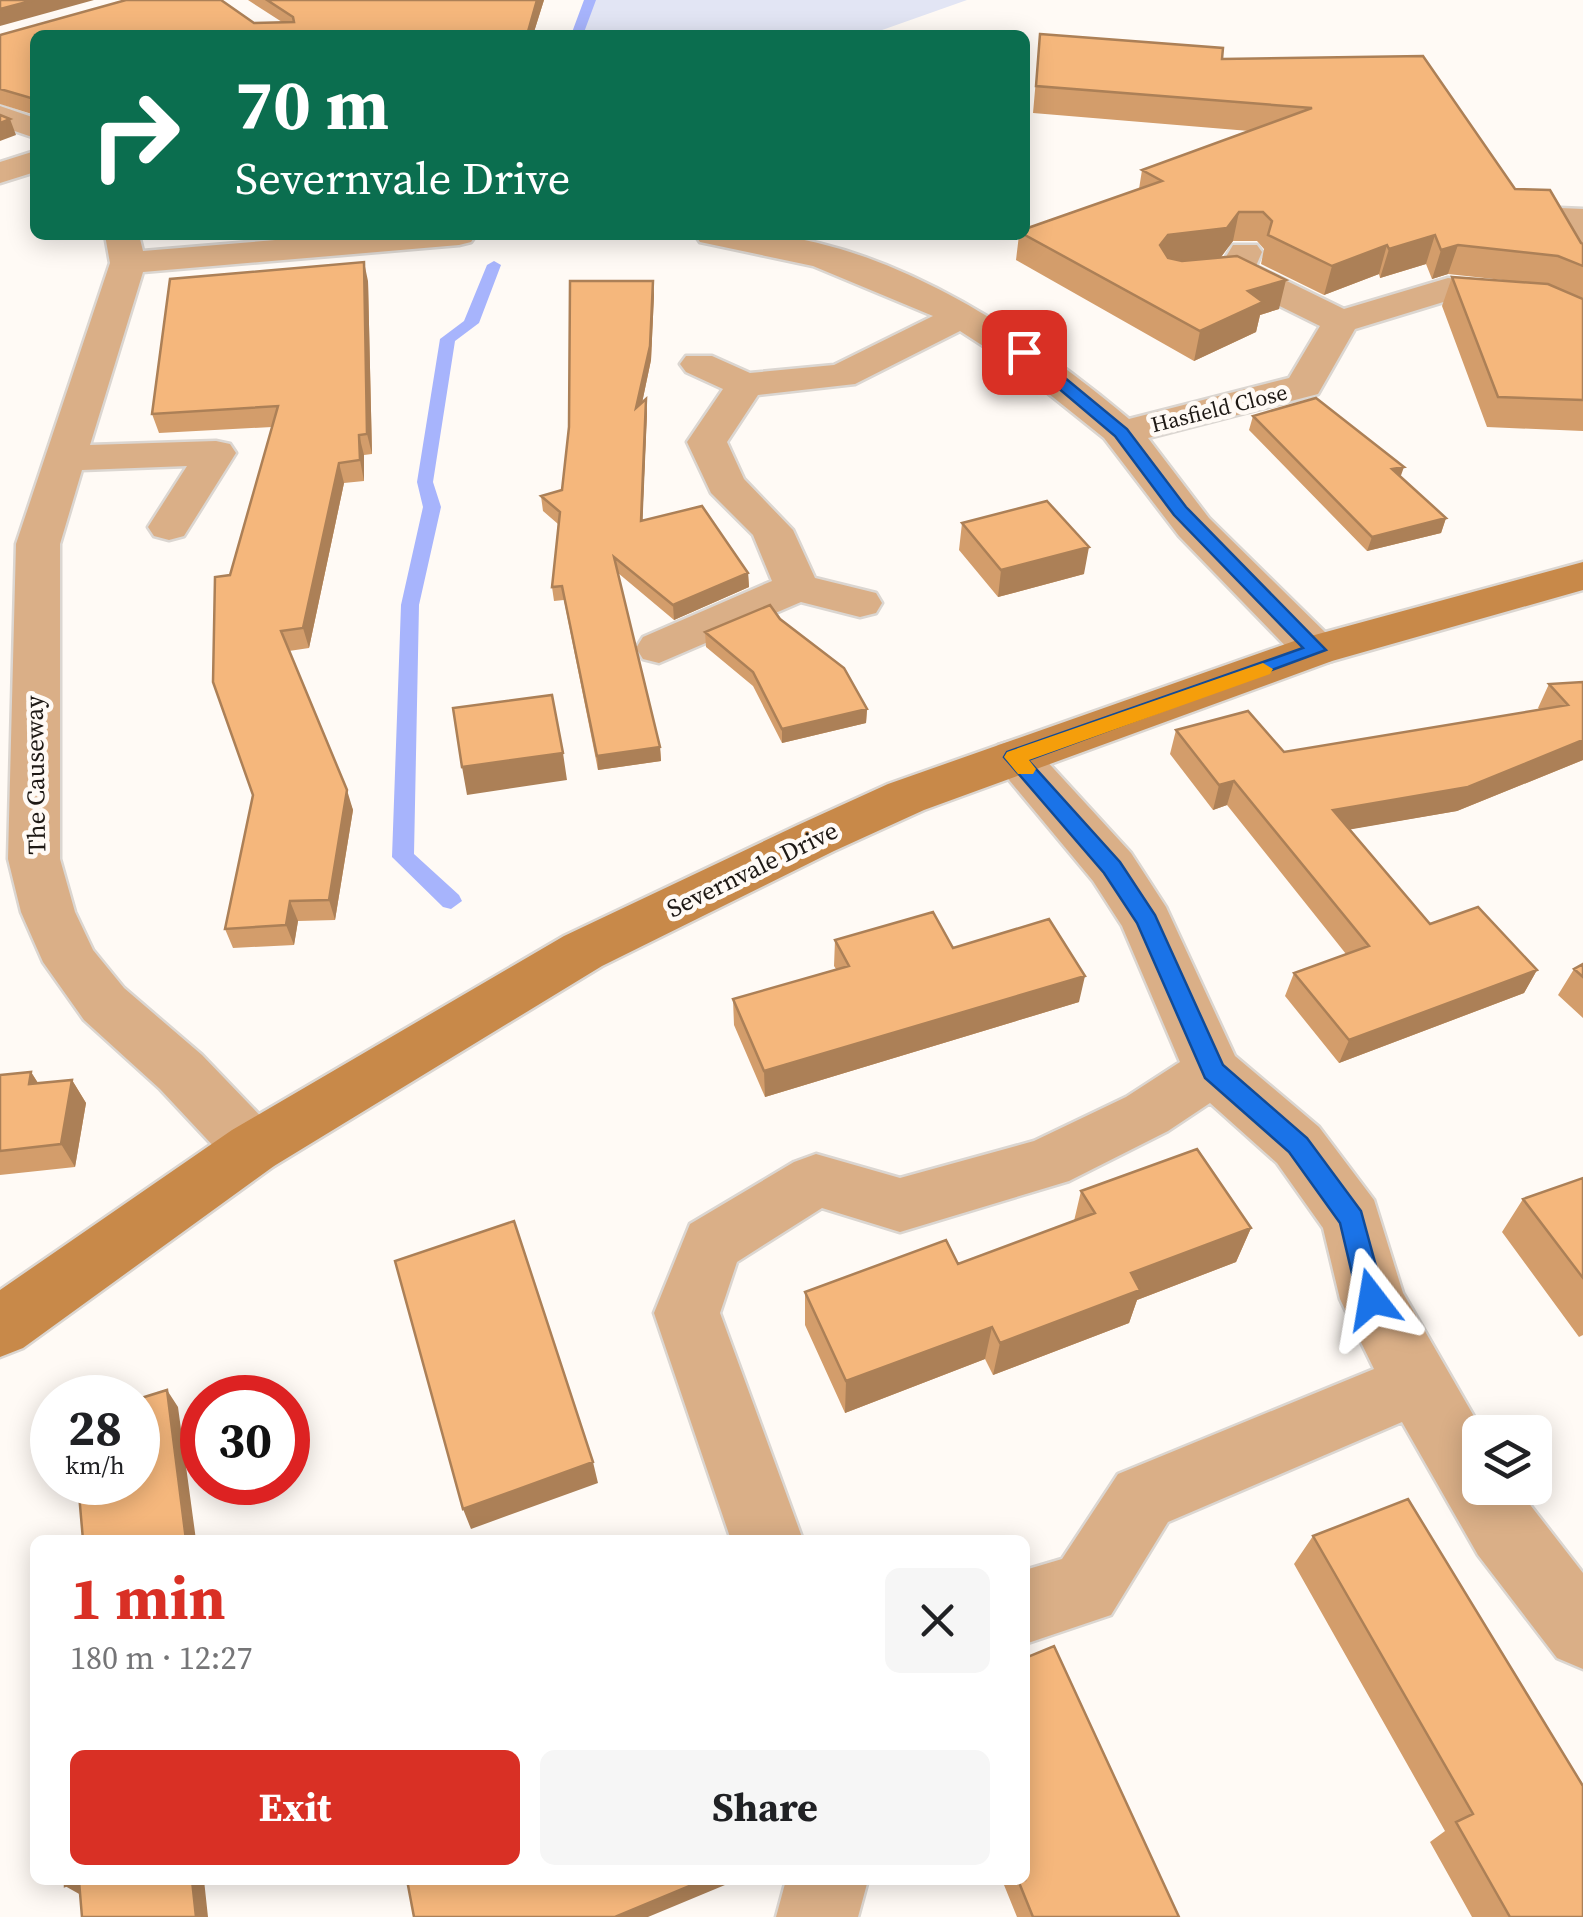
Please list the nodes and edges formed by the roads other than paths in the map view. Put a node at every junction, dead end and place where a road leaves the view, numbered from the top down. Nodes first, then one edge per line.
1 (0, 115) edge
2 (30, 127) edge
3 (30, 163) edge
4 (0, 173) edge
5 (1583, 218) edge
6 (340, 240) edge
7 (736, 240) edge
8 (125, 249) edge
9 (1583, 262) edge
10 (1229, 265) edge
11 (1583, 285) edge
12 (1547, 300) junction
13 (963, 314) junction
14 (1583, 320) edge
15 (1340, 322) junction
16 (699, 364) dead end
17 (745, 385) junction
18 (1121, 433) junction
19 (63, 458) junction
20 (169, 527) dead end
21 (1583, 576) edge
22 (797, 587) junction
23 (860, 603) dead end
24 (19, 622) edge
25 (659, 648) dead end
26 (1316, 650) junction
27 (1014, 757) junction
28 (17, 866) edge
29 (1214, 1071) junction
30 (253, 1148) junction
31 (0, 1328) edge
32 (1416, 1384) junction
33 (764, 1535) edge
34 (1030, 1606) edge
35 (1583, 1632) edge
36 (826, 1885) edge
37 (816, 1917) edge

1 - 2 street
3 - 4 street
5 - 9 street
6 - 8 street, The Causeway
7 - 13 street
8 - 19 street, The Causeway
10 - 15 street
11 - 12 street
12 - 14 street
12 - 15 street
13 - 17 street
13 - 18 street
15 - 18 street, Hasfield Close
16 - 17 street
17 - 22 street
18 - 26 street
19 - 20 street
19 - 24 street, The Causeway
21 - 26 street, Severnvale Drive
22 - 23 street
22 - 25 street
24 - 28 street, The Causeway
26 - 27 street, Severnvale Drive
27 - 29 street
27 - 30 street, Severnvale Drive
28 - 30 street, The Causeway
29 - 32 street
29 - 33 street
30 - 31 street, Severnvale Drive
32 - 34 street
32 - 35 street
36 - 37 street

